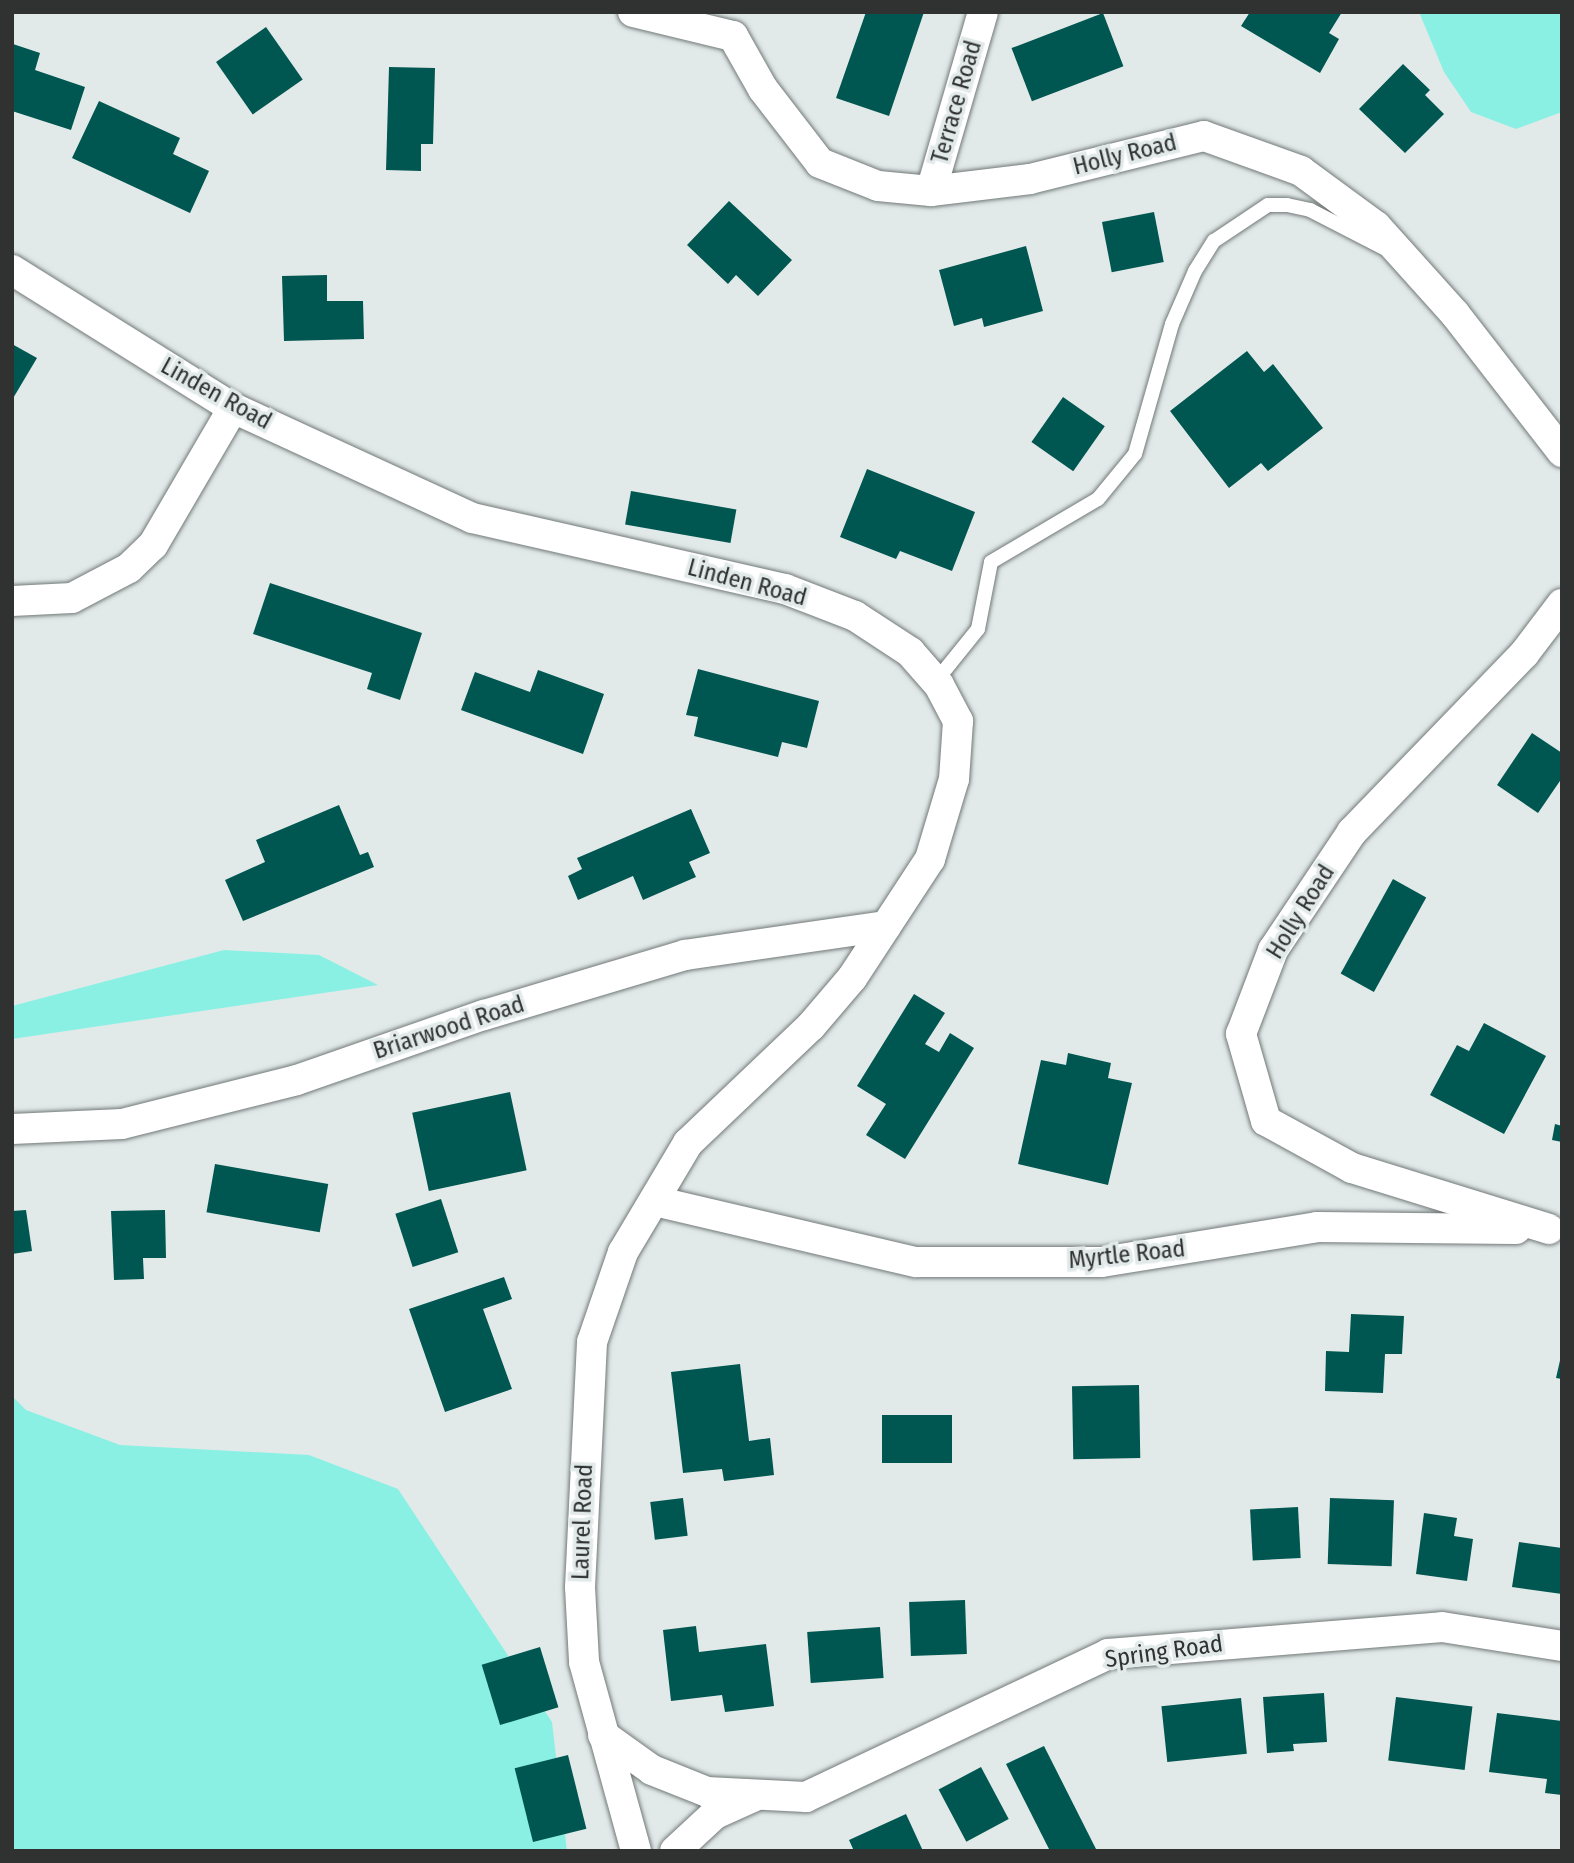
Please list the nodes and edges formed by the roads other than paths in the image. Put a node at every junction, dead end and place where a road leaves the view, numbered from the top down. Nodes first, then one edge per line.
1 (633, 12) edge
2 (983, 12) edge
3 (733, 24) edge
4 (931, 191) junction
5 (1407, 260) junction
6 (12, 270) edge
7 (233, 408) junction
8 (1562, 452) edge
9 (12, 601) edge
10 (1562, 604) edge
11 (936, 681) junction
12 (886, 926) junction
13 (12, 1129) edge
14 (655, 1201) junction
15 (1555, 1231) edge
16 (1562, 1646) edge
17 (603, 1735) junction
18 (753, 1797) junction
19 (636, 1851) edge
20 (675, 1851) edge

1 - 3 street, Holly Road
2 - 4 street, Terrace Road
3 - 4 street, Holly Road
4 - 5 street, Holly Road
5 - 8 street, Holly Road
5 - 11 lane
6 - 7 street, Linden Road
7 - 9 street
7 - 11 street, Linden Road
10 - 15 street, Holly Road
11 - 12 street, Linden Road
12 - 13 street, Briarwood Road
12 - 14 street, Linden Road
14 - 15 street, Myrtle Road
14 - 17 street, Laurel Road
16 - 18 street, Spring Road
17 - 18 street, Spring Road
17 - 19 street, Laurel Road
18 - 20 street, Spring Road

